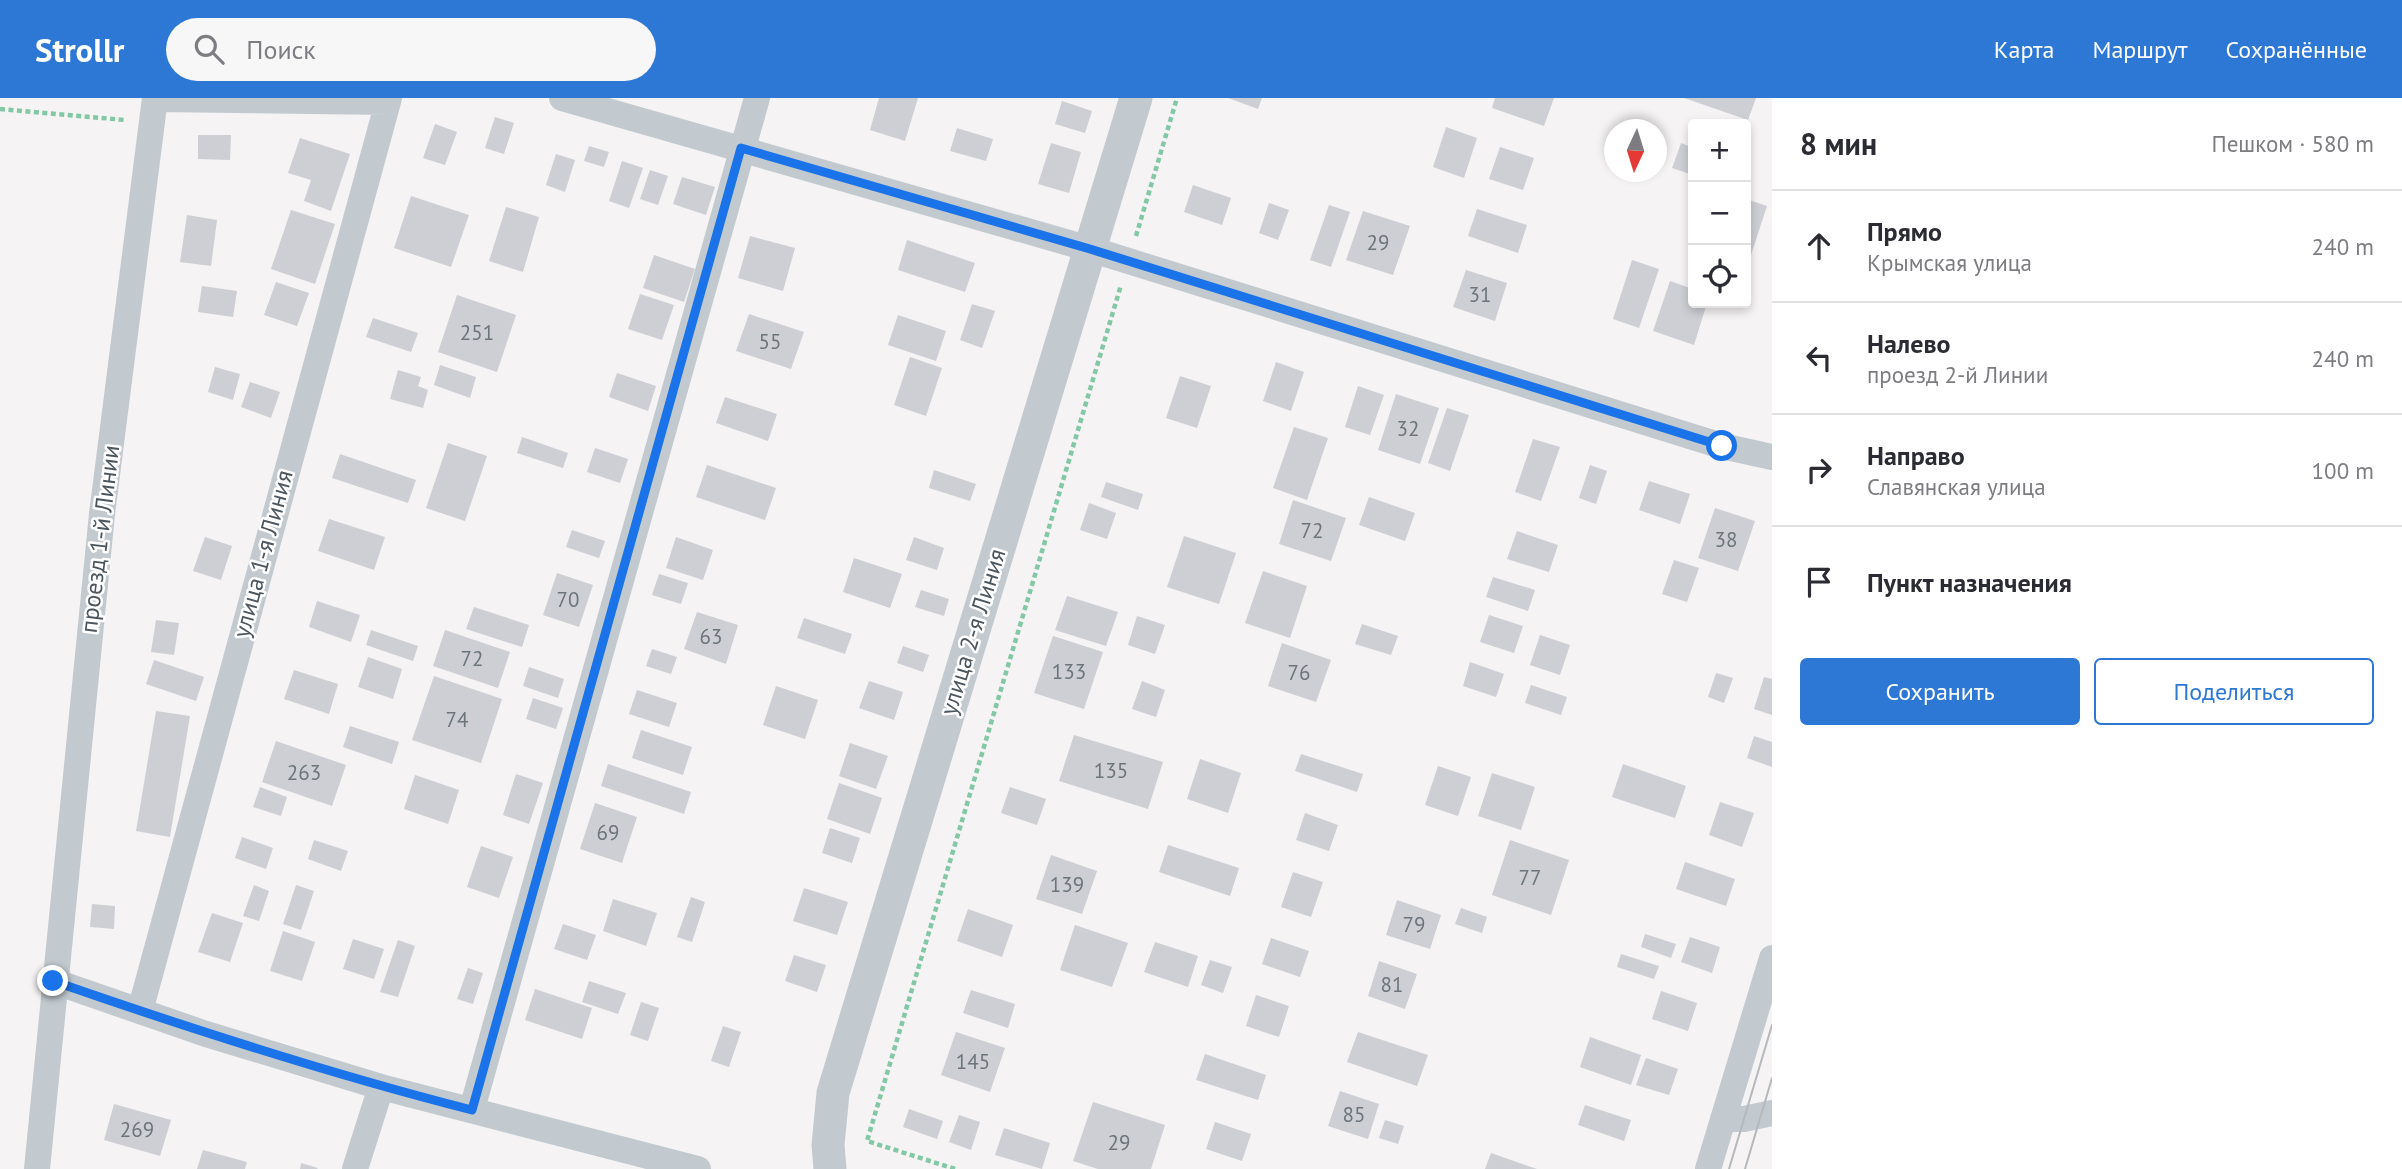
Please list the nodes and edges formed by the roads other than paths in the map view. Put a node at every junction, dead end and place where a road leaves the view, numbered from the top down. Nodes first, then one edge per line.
1 (562, 98) edge
2 (757, 98) edge
3 (1136, 98) edge
4 (388, 100) edge
5 (155, 106) edge
6 (741, 148) junction
7 (1090, 249) junction
8 (1772, 457) edge
9 (1772, 958) edge
10 (53, 981) junction
11 (140, 1011) junction
12 (381, 1087) junction
13 (472, 1110) junction
14 (1772, 1113) edge
15 (1723, 1119) junction
16 (37, 1169) edge
17 (355, 1169) edge
18 (698, 1169) edge
19 (830, 1169) edge
20 (1708, 1169) edge

1 - 6 street
2 - 6 street
3 - 7 street, улица 2-я Линия
4 - 5 street
4 - 11 street, улица 1-я Линия
5 - 10 street, проезд 1-й Линии
6 - 7 street
6 - 13 street
7 - 8 street
7 - 19 street, улица 2-я Линия
9 - 15 street
10 - 11 street
10 - 16 street
11 - 12 street
12 - 13 street
12 - 17 street
13 - 18 street
14 - 15 street
15 - 20 street

